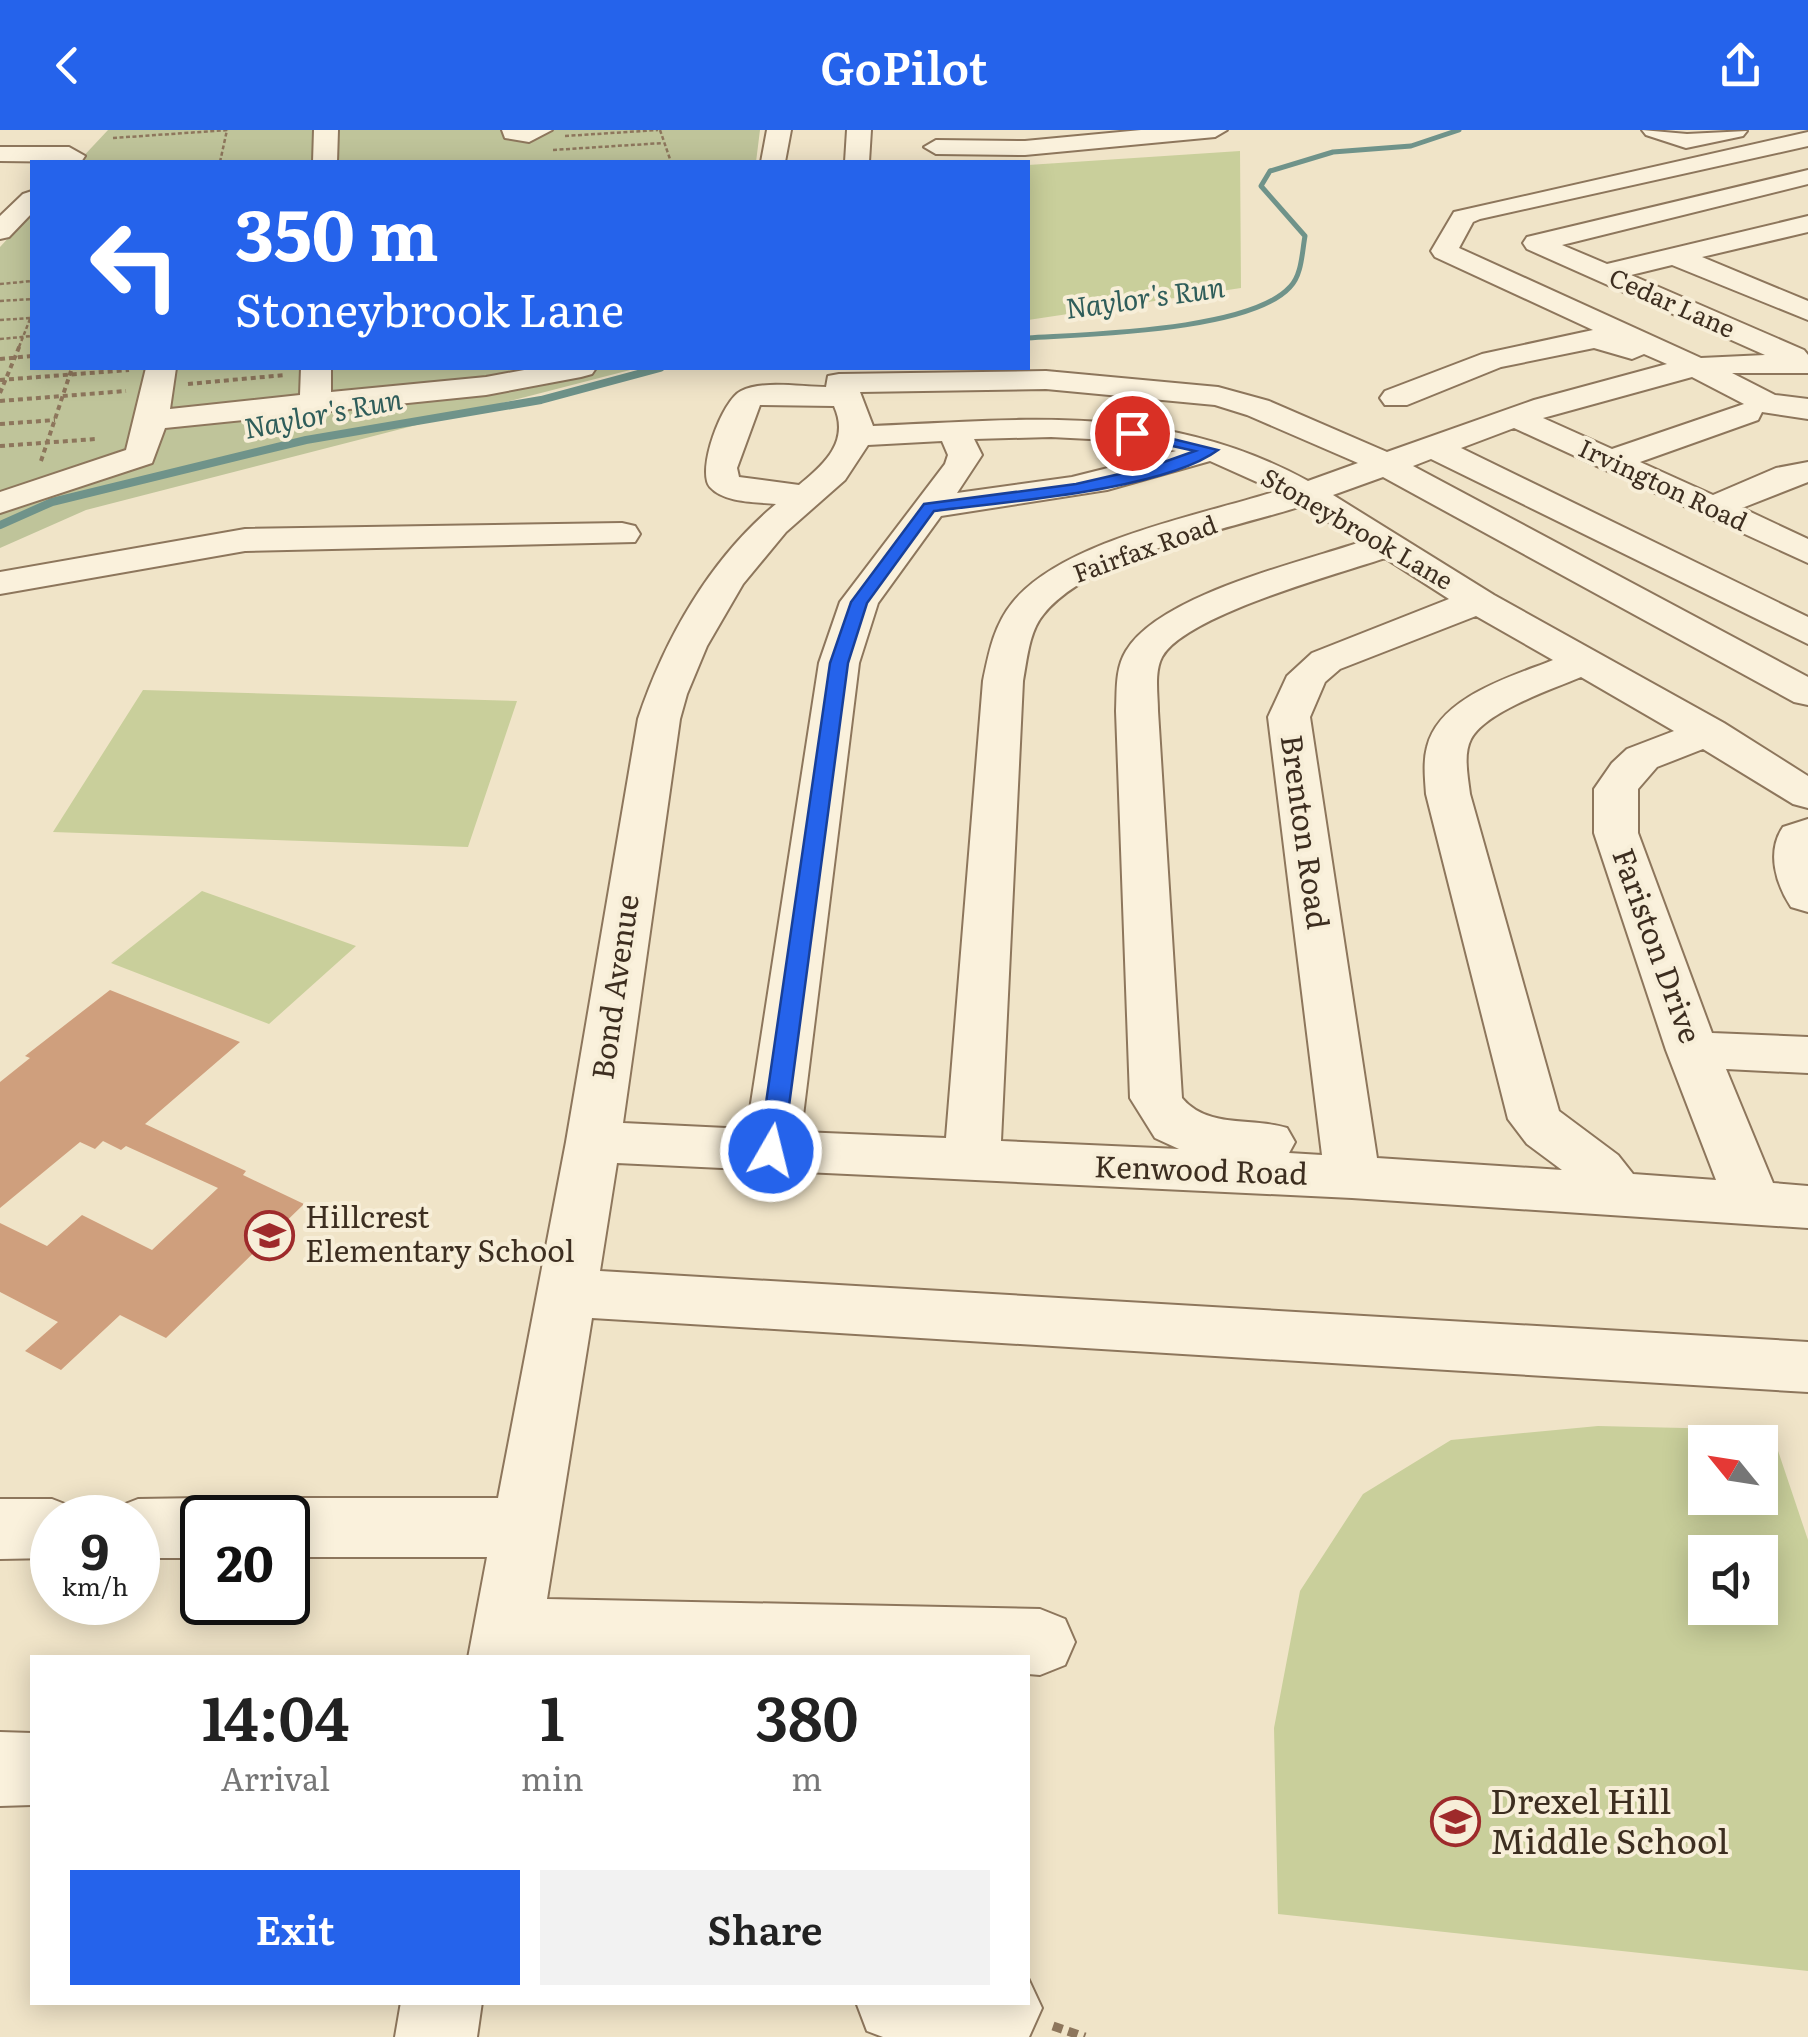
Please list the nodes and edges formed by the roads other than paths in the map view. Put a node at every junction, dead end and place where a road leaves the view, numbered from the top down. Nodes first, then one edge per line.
1 (24, 130) edge
2 (326, 130) edge
3 (779, 130) edge
4 (859, 130) edge
5 (1215, 130) edge
6 (1654, 130) edge
7 (513, 131) edge
8 (1723, 131) edge
9 (1808, 138) edge
10 (549, 139) edge
11 (936, 147) edge
12 (0, 153) edge
13 (70, 160) edge
14 (325, 160) edge
15 (773, 160) edge
16 (857, 160) edge
17 (1803, 181) edge
18 (30, 201) edge
19 (1674, 211) junction
20 (1808, 224) edge
21 (0, 231) edge
22 (1744, 238) junction
23 (1675, 256) junction
24 (1792, 256) dead end
25 (1604, 274) junction
26 (1808, 311) edge
27 (1808, 364) edge
28 (570, 370) edge
29 (1687, 370) junction
30 (316, 381) edge
31 (156, 394) edge
32 (1396, 398) dead end
33 (848, 406) junction
34 (1808, 409) edge
35 (1747, 412) dead end
36 (1517, 418) junction
37 (954, 433) junction
38 (1431, 446) junction
39 (1211, 450) junction
40 (1611, 460) junction
41 (1383, 464) junction
42 (1808, 472) edge
43 (1306, 494) junction
44 (805, 496) junction
45 (0, 502) edge
46 (930, 507) junction
47 (1714, 508) junction
48 (622, 534) dead end
49 (1389, 545) junction
50 (1808, 552) edge
51 (0, 583) edge
52 (1478, 601) junction
53 (1808, 632) edge
54 (1585, 661) junction
55 (1808, 693) edge
56 (1709, 732) junction
57 (1808, 796) edge
58 (1808, 832) edge
59 (1808, 897) edge
60 (1692, 1050) junction
61 (1808, 1055) edge
62 (594, 1142) junction
63 (771, 1151) junction
64 (972, 1162) junction
65 (1350, 1163) junction
66 (1616, 1194) junction
67 (1753, 1204) junction
68 (1808, 1207) edge
69 (567, 1294) junction
70 (1808, 1367) edge
71 (310, 1528) edge
72 (526, 1528) junction
73 (0, 1529) edge
74 (30, 1529) edge
75 (1040, 1642) dead end
76 (505, 1644) edge
77 (0, 1769) edge
78 (30, 1769) edge
79 (441, 2005) edge
80 (948, 2005) edge
81 (1000, 2008) dead end
82 (436, 2037) edge

1 - 12 street
2 - 14 street
3 - 15 street
4 - 16 street
5 - 11 street
6 - 8 street
7 - 10 street
9 - 29 street
12 - 13 street
17 - 19 street
18 - 21 street
19 - 22 street
19 - 25 street, Cedar Lane
20 - 22 street
22 - 23 street
22 - 24 street
23 - 25 street
23 - 26 street
25 - 27 street, Cedar Lane
27 - 29 street, Fairfax Road
28 - 30 street
29 - 32 street
29 - 34 street
29 - 36 street, Fairfax Road
30 - 31 street
31 - 45 street
33 - 37 street, Stoneybrook Lane
33 - 41 street
33 - 44 street, Bond Avenue
33 - 44 street
35 - 40 street
36 - 38 street, Fairfax Road
36 - 40 street, Irvington Road
37 - 39 street, Stoneybrook Lane
37 - 46 street
38 - 41 street, Fairfax Road
38 - 53 street
39 - 43 street, Stoneybrook Lane
39 - 46 street
40 - 47 street, Irvington Road
41 - 43 street, Fairfax Road
41 - 55 street
42 - 47 street
43 - 49 street, Stoneybrook Lane
43 - 64 street, Fairfax Road
44 - 62 street, Bond Avenue
46 - 63 street
47 - 50 street, Irvington Road
48 - 51 street
49 - 52 street, Stoneybrook Lane
49 - 65 street
52 - 54 street, Stoneybrook Lane
52 - 65 street, Brenton Road
54 - 56 street, Stoneybrook Lane
54 - 66 street
56 - 57 street, Stoneybrook Lane
56 - 60 street, Fariston Drive
58 - 59 street
60 - 61 street
60 - 67 street, Fariston Drive
62 - 63 street, Kenwood Road
62 - 69 street, Bond Avenue
63 - 64 street, Kenwood Road
64 - 65 street, Kenwood Road
65 - 66 street, Kenwood Road
66 - 67 street, Kenwood Road
67 - 68 street, Kenwood Road
69 - 70 street
69 - 72 street, Bond Avenue
71 - 72 street
72 - 76 street, Bond Avenue
73 - 74 street
75 - 76 street
77 - 78 street
79 - 82 street
80 - 81 street

